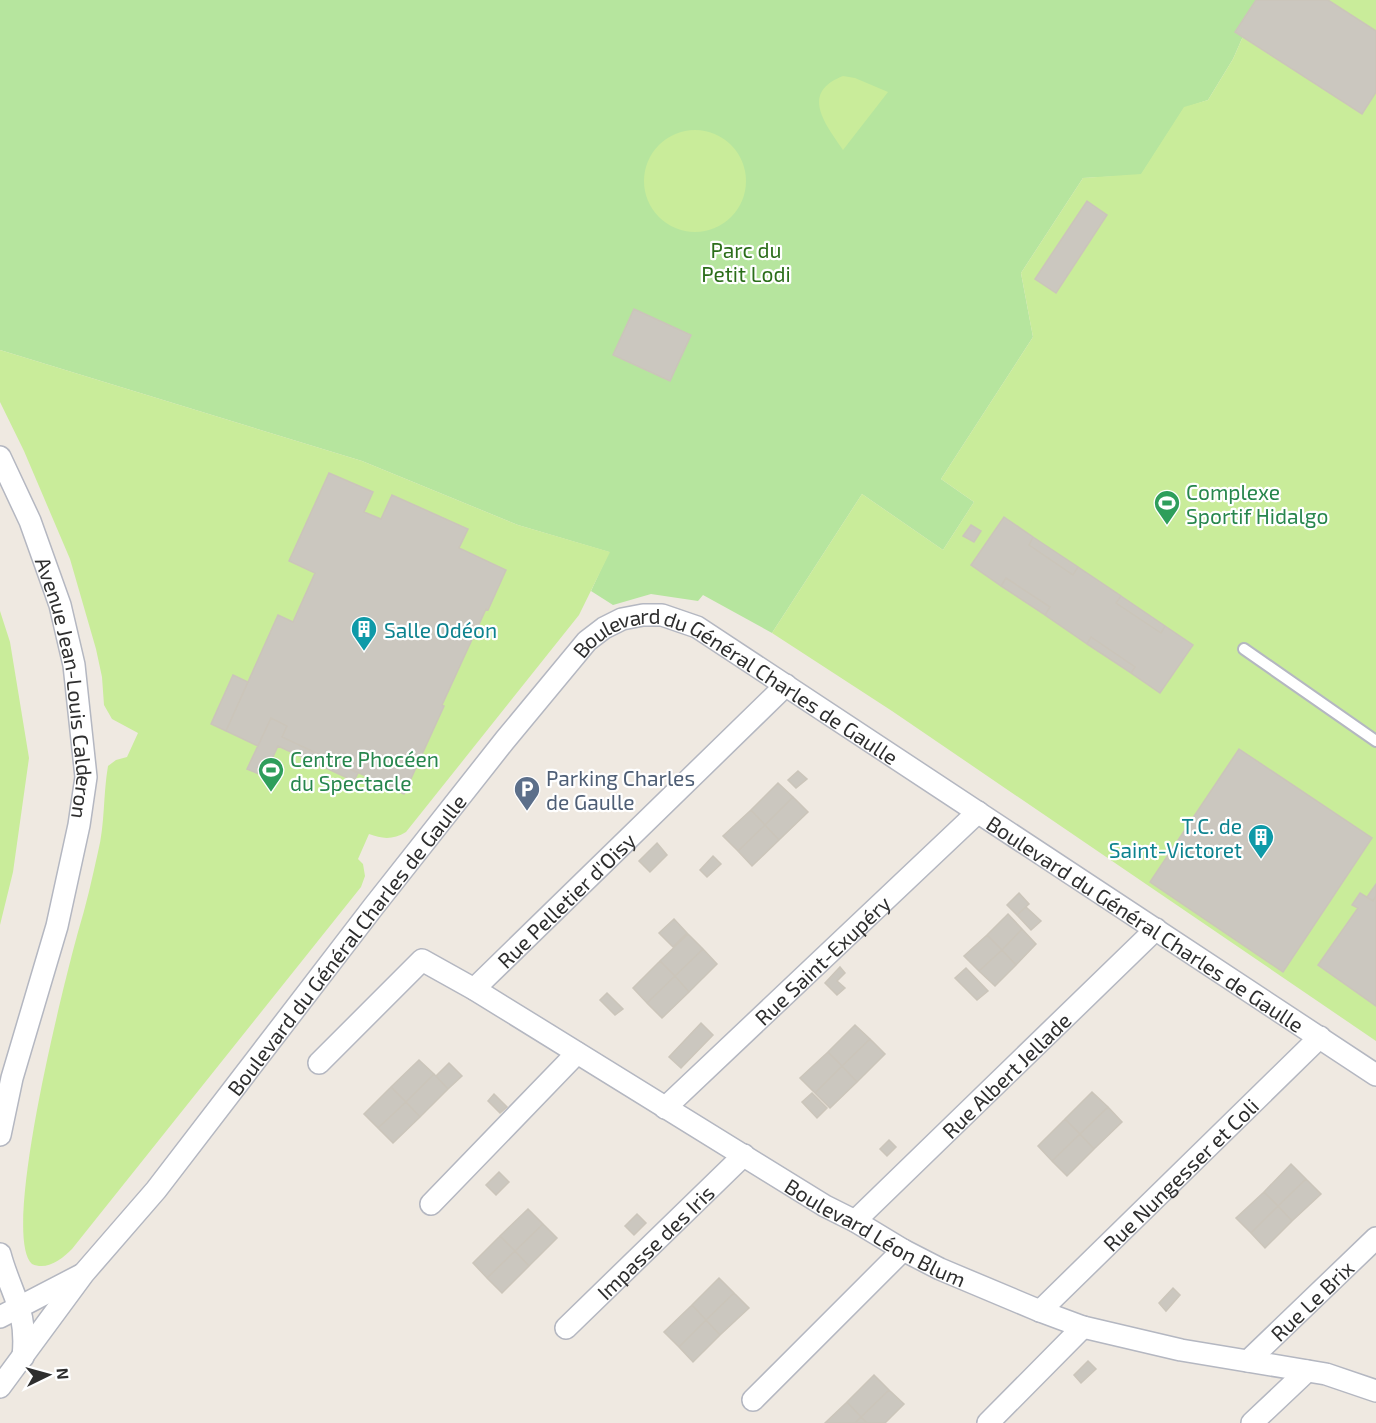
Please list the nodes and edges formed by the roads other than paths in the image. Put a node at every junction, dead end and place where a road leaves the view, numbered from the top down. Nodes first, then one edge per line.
1 (0, 457) edge
2 (1244, 649) dead end
3 (786, 685) junction
4 (1376, 741) edge
5 (978, 812) junction
6 (1156, 929) junction
7 (474, 989) junction
8 (1320, 1037) junction
9 (577, 1053) junction
10 (319, 1063) dead end
11 (1376, 1075) edge
12 (665, 1108) junction
13 (0, 1135) edge
14 (744, 1155) junction
15 (431, 1204) dead end
16 (855, 1221) junction
17 (1376, 1238) edge
18 (903, 1250) junction
19 (0, 1254) edge
20 (84, 1273) junction
21 (20, 1306) junction
22 (1040, 1311) junction
23 (0, 1317) edge
24 (1083, 1326) junction
25 (566, 1328) dead end
26 (1248, 1361) junction
27 (13, 1362) edge
28 (1307, 1371) junction
29 (0, 1387) edge
30 (1376, 1390) edge
31 (753, 1400) dead end
32 (988, 1423) edge
33 (1252, 1423) edge

1 - 13 street, Avenue Jean-Louis Calderon
2 - 4 lane
3 - 5 street, Boulevard du Général Charles de Gaulle
3 - 7 street, Rue Pelletier d'Oisy
3 - 20 street, Boulevard du Général Charles de Gaulle
5 - 6 street, Boulevard du Général Charles de Gaulle
5 - 12 street, Rue Saint-Exupéry
6 - 8 street, Boulevard du Général Charles de Gaulle
6 - 16 street, Rue Albert Jellade
7 - 9 street, Boulevard Léon Blum
7 - 10 street, Boulevard Léon Blum
8 - 11 street, Boulevard du Général Charles de Gaulle
8 - 22 street, Rue Nungesser et Coli
9 - 12 street, Boulevard Léon Blum
9 - 15 street
12 - 14 street, Boulevard Léon Blum
14 - 16 street, Boulevard Léon Blum
14 - 25 street, Impasse des Iris
16 - 18 street, Boulevard Léon Blum
17 - 26 street, Rue Le Brix
18 - 22 street, Boulevard Léon Blum
18 - 31 street
19 - 21 street
20 - 21 street
20 - 27 street, Boulevard du Général Charles de Gaulle
21 - 23 street
21 - 27 street
22 - 24 street, Boulevard Léon Blum
24 - 26 street, Boulevard Léon Blum
24 - 32 street
26 - 28 street, Boulevard Léon Blum
27 - 29 street, Boulevard du Général Charles de Gaulle
28 - 30 street, Boulevard Léon Blum
28 - 33 street

